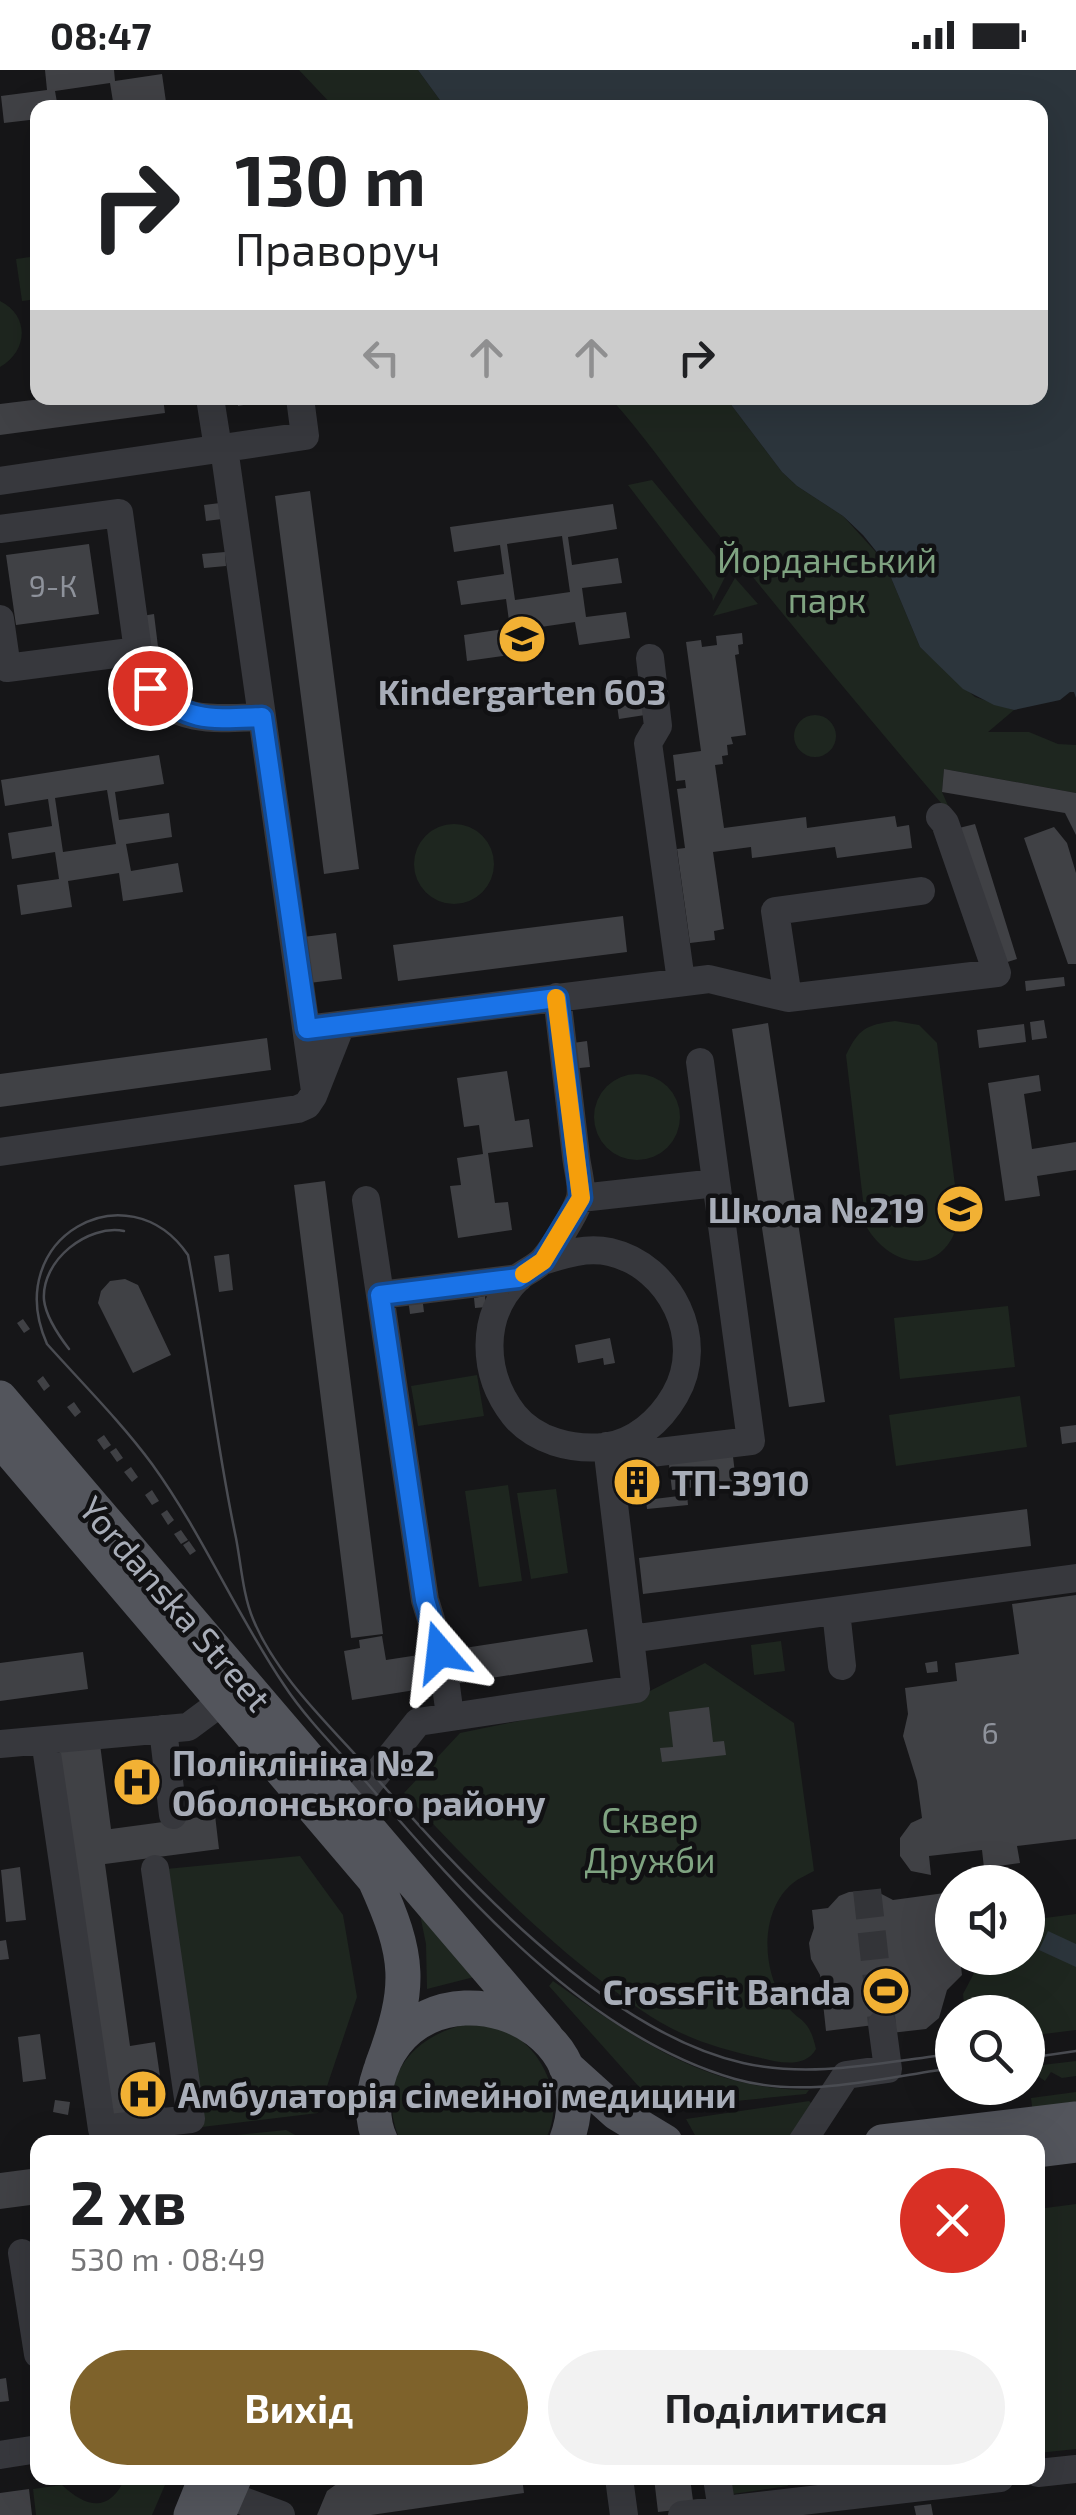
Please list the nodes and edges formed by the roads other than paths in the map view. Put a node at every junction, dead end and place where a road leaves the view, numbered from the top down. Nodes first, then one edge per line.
1 (212, 405) edge
2 (301, 405) edge
3 (221, 448) junction
4 (0, 481) edge
5 (0, 529) edge
6 (0, 619) edge
7 (138, 650) junction
8 (650, 658) dead end
9 (262, 717) junction
10 (940, 817) dead end
11 (921, 891) dead end
12 (681, 981) junction
13 (787, 991) junction
14 (557, 998) junction
15 (342, 1025) junction
16 (307, 1029) junction
17 (700, 1062) dead end
18 (315, 1091) junction
19 (0, 1152) edge
20 (716, 1182) junction
21 (581, 1198) junction
22 (366, 1200) dead end
23 (543, 1261) junction
24 (518, 1278) junction
25 (380, 1295) junction
26 (0, 1398) edge
27 (0, 1439) edge
28 (608, 1452) junction
29 (1076, 1578) edge
30 (836, 1611) junction
31 (630, 1639) junction
32 (440, 1652) dead end
33 (842, 1666) dead end
34 (446, 1686) dead end
35 (223, 1702) junction
36 (450, 1716) junction
37 (164, 1729) junction
38 (44, 1740) junction
39 (0, 1744) edge
40 (351, 1806) junction
41 (173, 1815) dead end
42 (155, 1868) dead end
43 (882, 2024) tunnel mouth
44 (556, 2052) junction
45 (377, 2082) junction
46 (1076, 2118) edge
47 (359, 2135) edge
48 (378, 2135) edge
49 (569, 2135) edge
50 (649, 2135) edge
51 (807, 2135) edge
52 (939, 2135) edge
53 (1076, 2145) edge
54 (1045, 2149) edge
55 (20, 2253) edge
56 (30, 2289) edge
57 (30, 2450) edge
58 (0, 2455) edge
59 (1076, 2469) edge
60 (1045, 2472) edge
61 (620, 2485) edge
62 (718, 2485) edge
63 (892, 2485) edge
64 (221, 2491) edge
65 (722, 2510) junction
66 (191, 2515) edge
67 (281, 2515) edge
68 (624, 2515) edge
69 (682, 2515) edge

1 - 3 lane
2 - 3 lane
3 - 4 lane
3 - 9 lane
5 - 7 lane
6 - 7 lane
7 - 9 lane
8 - 12 lane
9 - 16 lane
10 - 13 lane
11 - 13 lane
12 - 13 lane
12 - 14 lane
14 - 15 lane
14 - 21 lane
15 - 16 lane
15 - 18 lane
16 - 18 lane
17 - 20 lane
18 - 19 lane
20 - 21 lane
20 - 28 lane
21 - 23 lane
22 - 25 lane
23 - 24 lane
23 - 28 lane
24 - 25 lane
24 - 28 lane
25 - 32 lane
26 - 40 main road, Yordanska Street
27 - 35 main road, Yordanska Street
28 - 31 lane
29 - 30 lane
30 - 31 lane
30 - 33 lane
31 - 36 lane
34 - 36 lane
35 - 37 lane
35 - 45 main road, Yordanska Street
36 - 40 lane
37 - 38 lane
37 - 41 lane
38 - 39 lane
38 - 42 lane
40 - 44 main road, Yordanska Street
43 - 51 lane
44 - 45 main road
44 - 49 main road
44 - 50 main road
45 - 47 main road, Yordanska Street
45 - 48 main road
46 - 52 main road
53 - 54 main road
55 - 56 lane
57 - 58 lane
59 - 60 lane
61 - 68 lane
62 - 65 lane
63 - 65 lane
64 - 66 main road
64 - 67 lane
65 - 69 lane

